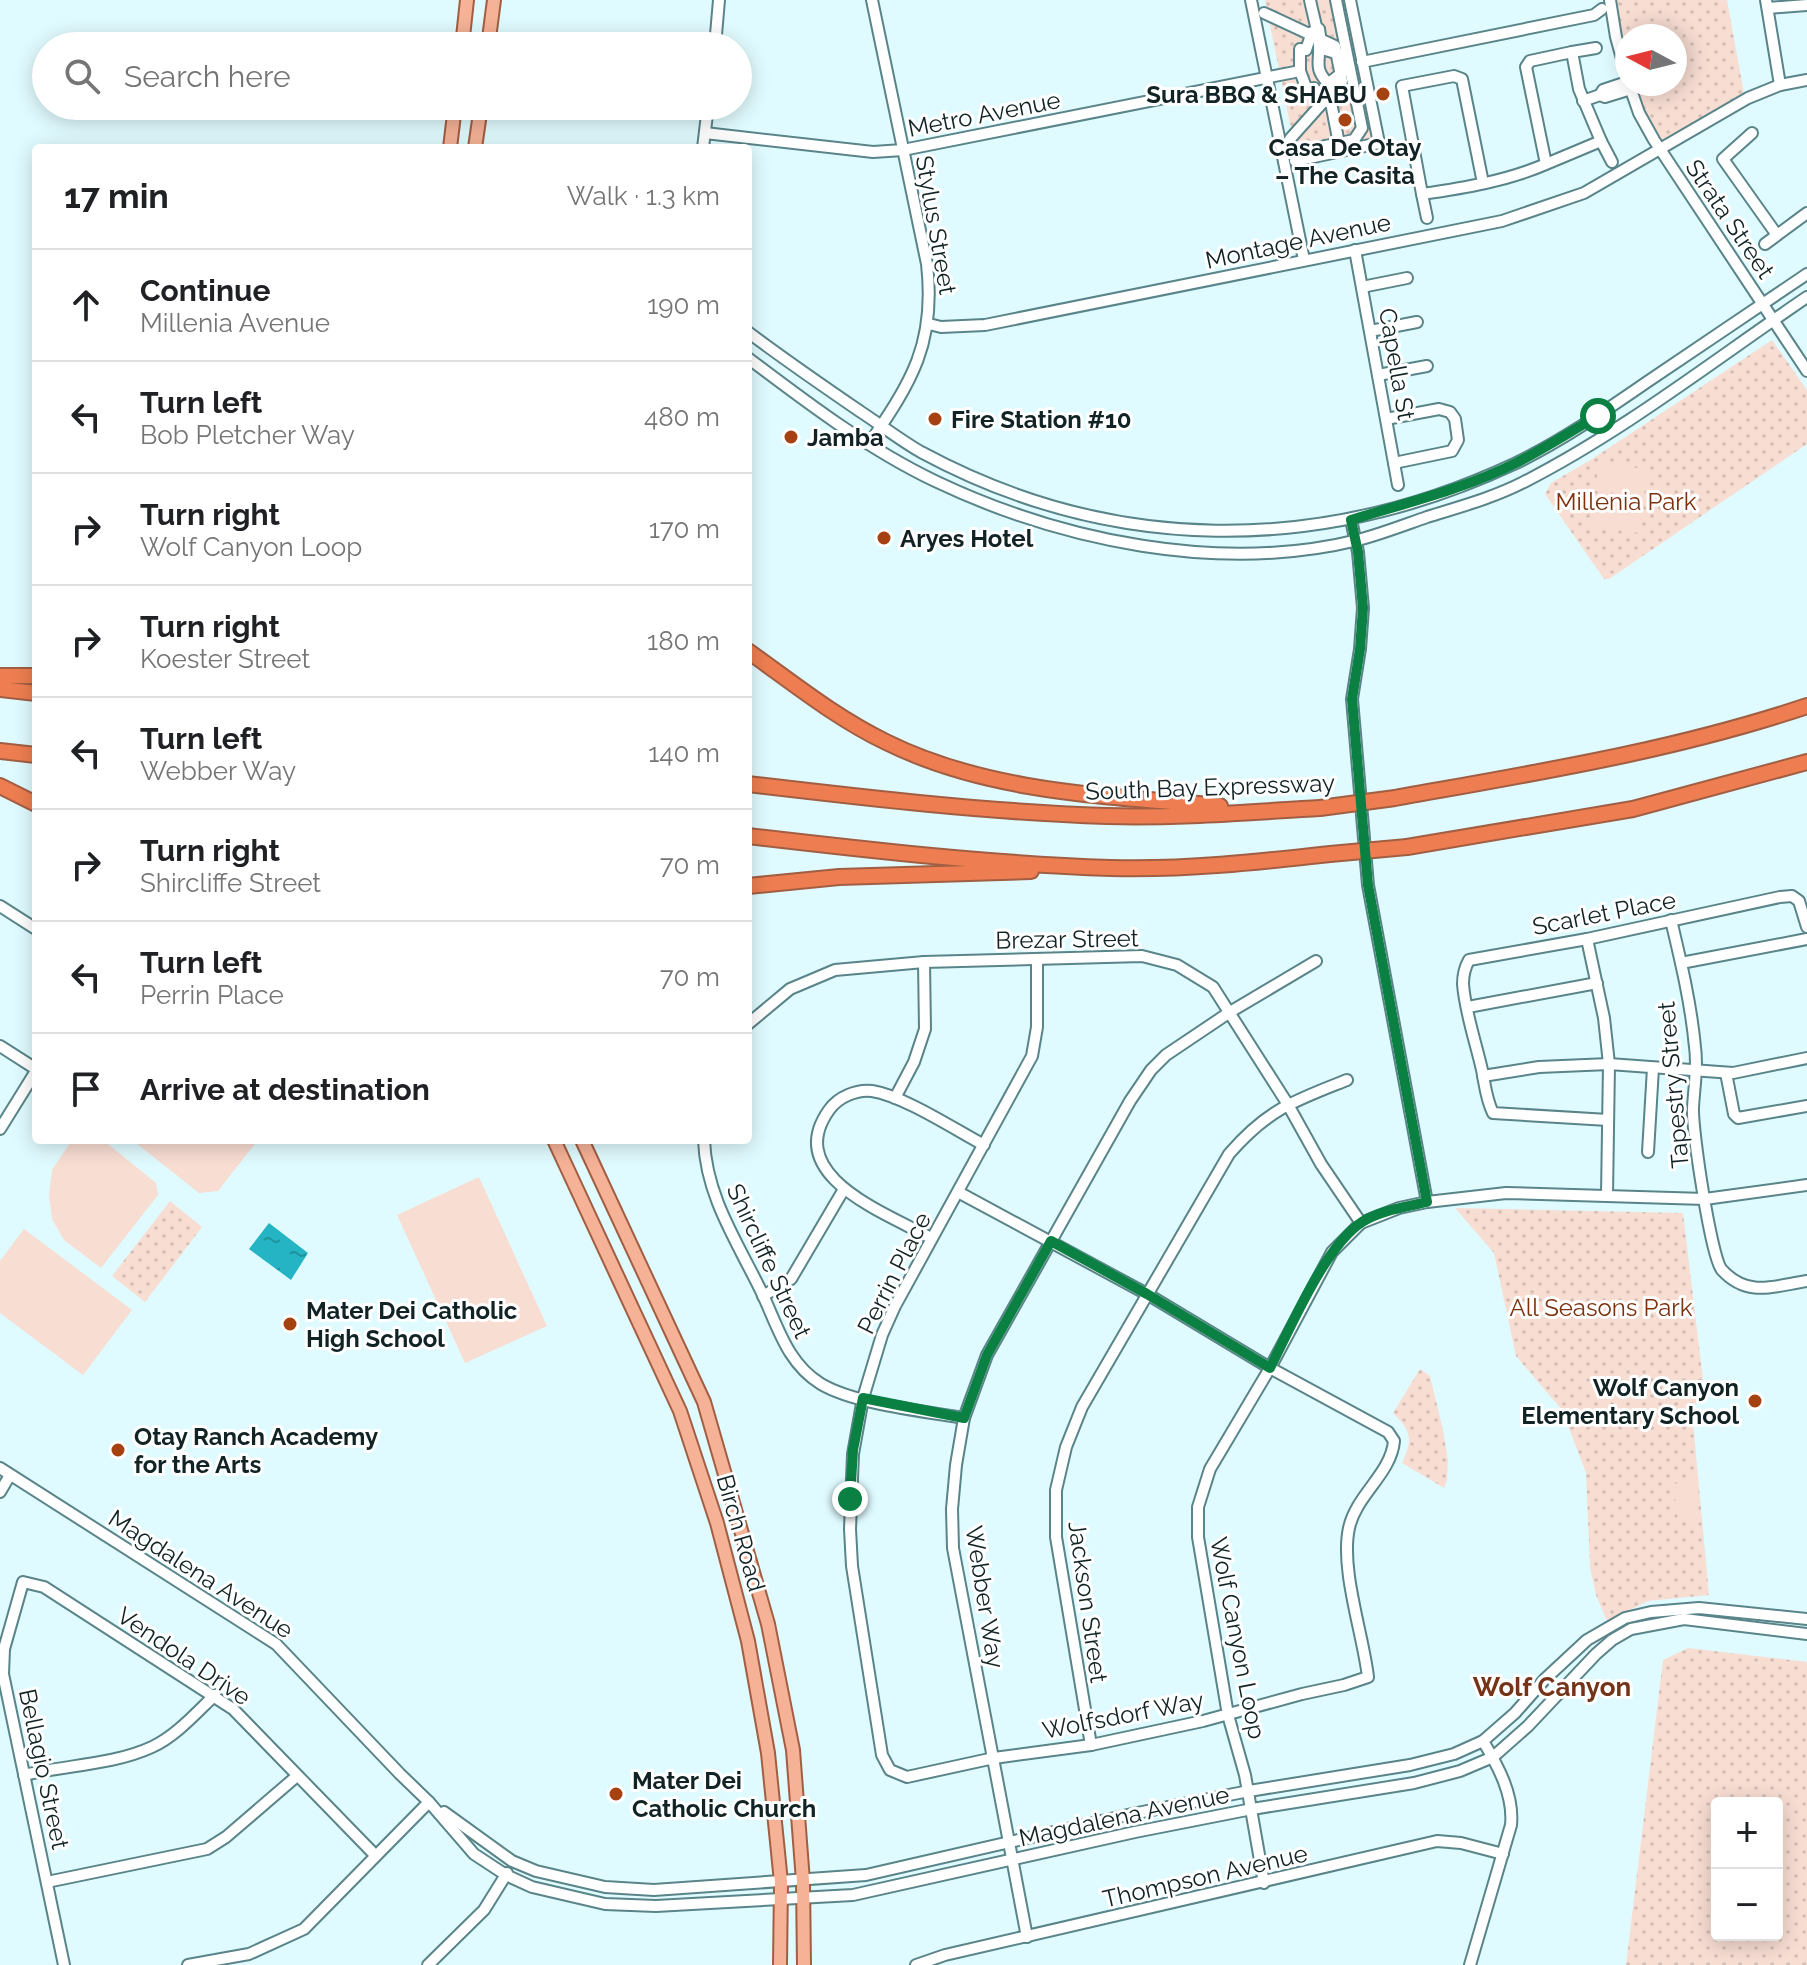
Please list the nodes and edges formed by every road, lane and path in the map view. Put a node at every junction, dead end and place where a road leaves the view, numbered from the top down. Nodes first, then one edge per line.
1 (467, 0) edge
2 (494, 0) edge
3 (719, 0) edge
4 (872, 0) edge
5 (1253, 0) edge
6 (1310, 0) edge
7 (1336, 0) edge
8 (1350, 0) edge
9 (1606, 4) edge
10 (1767, 4) edge
11 (1807, 5) edge
12 (1264, 13) dead end
13 (464, 32) edge
14 (490, 32) edge
15 (716, 32) edge
16 (1615, 34) edge
17 (1316, 35) junction
18 (1596, 48) dead end
19 (1572, 52) junction
20 (1362, 60) junction
21 (1341, 63) junction
22 (1300, 71) junction
23 (1268, 77) junction
24 (1807, 80) edge
25 (1780, 85) junction
26 (1615, 91) edge
27 (1633, 96) edge
28 (1329, 97) junction
29 (1583, 101) junction
30 (453, 120) edge
31 (479, 120) edge
32 (706, 120) edge
33 (705, 133) junction
34 (1752, 133) dead end
35 (1290, 139) dead end
36 (1601, 141) junction
37 (450, 144) edge
38 (476, 144) edge
39 (704, 144) edge
40 (1340, 148) junction
41 (903, 150) junction
42 (1661, 150) junction
43 (1283, 155) junction
44 (1295, 161) dead end
45 (1612, 162) dead end
46 (1546, 164) junction
47 (1483, 183) junction
48 (1422, 194) junction
49 (1807, 213) edge
50 (1427, 218) dead end
51 (1777, 235) junction
52 (1765, 244) dead end
53 (1355, 250) junction
54 (1304, 260) junction
55 (1807, 274) edge
56 (1407, 278) dead end
57 (1362, 287) junction
58 (1807, 297) edge
59 (1763, 303) junction
60 (1774, 320) junction
61 (1417, 322) dead end
62 (929, 324) junction
63 (1370, 331) junction
64 (752, 335) edge
65 (752, 361) edge
66 (1427, 366) dead end
67 (1807, 371) edge
68 (1378, 375) junction
69 (1386, 419) junction
70 (882, 426) junction
71 (869, 444) junction
72 (1394, 463) junction
73 (1513, 464) junction
74 (1523, 483) junction
75 (1398, 485) dead end
76 (1351, 520) junction
77 (1128, 523) junction
78 (1356, 541) junction
79 (1124, 542) junction
80 (752, 654) edge
81 (0, 676) edge
82 (32, 676) edge
83 (0, 689) edge
84 (32, 693) edge
85 (1807, 706) edge
86 (0, 751) edge
87 (32, 755) edge
88 (1807, 762) edge
89 (752, 784) edge
90 (0, 786) edge
91 (32, 802) edge
92 (1268, 811) junction
93 (752, 836) edge
94 (1111, 868) junction
95 (752, 886) edge
96 (0, 906) edge
97 (1671, 920) junction
98 (32, 926) edge
99 (1807, 927) edge
100 (1587, 939) junction
101 (1807, 939) edge
102 (1037, 960) junction
103 (1316, 961) dead end
104 (924, 962) junction
105 (1681, 963) junction
106 (1597, 983) junction
107 (1468, 1007) junction
108 (1230, 1012) junction
109 (752, 1021) edge
110 (0, 1046) edge
111 (1807, 1058) edge
112 (1609, 1064) junction
113 (32, 1067) edge
114 (1653, 1068) junction
115 (1696, 1070) junction
116 (1726, 1073) junction
117 (1483, 1076) junction
118 (32, 1077) edge
119 (1347, 1080) dead end
120 (895, 1098) junction
121 (1287, 1103) junction
122 (1807, 1106) edge
123 (1608, 1120) junction
124 (0, 1129) edge
125 (556, 1144) edge
126 (584, 1144) edge
127 (704, 1144) edge
128 (984, 1145) junction
129 (1648, 1152) dead end
130 (1807, 1185) edge
131 (844, 1189) junction
132 (958, 1192) junction
133 (1607, 1195) junction
134 (1705, 1199) junction
135 (1427, 1202) junction
136 (1361, 1223) junction
137 (931, 1238) junction
138 (1051, 1241) junction
139 (1807, 1281) edge
140 (1147, 1294) junction
141 (763, 1296) junction
142 (1270, 1368) junction
143 (863, 1398) junction
144 (964, 1418) junction
145 (5, 1472) edge
146 (0, 1492) edge
147 (23, 1582) joint
148 (1807, 1619) edge
149 (1807, 1634) edge
150 (215, 1695) junction
151 (1228, 1715) junction
152 (1483, 1741) junction
153 (1091, 1745) junction
154 (1493, 1757) junction
155 (994, 1758) junction
156 (887, 1764) joint
157 (24, 1775) junction
158 (297, 1776) junction
159 (1249, 1791) junction
160 (429, 1802) junction
161 (1252, 1809) junction
162 (1010, 1842) junction
163 (1503, 1854) junction
164 (375, 1855) junction
165 (1013, 1860) junction
166 (512, 1861) junction
167 (506, 1875) junction
168 (803, 1881) junction
169 (47, 1882) junction
170 (781, 1882) junction
171 (1264, 1883) junction
172 (803, 1897) junction
173 (781, 1899) junction
174 (1027, 1937) junction
175 (917, 1964) edge
176 (64, 1965) edge
177 (188, 1965) edge
178 (428, 1965) edge
179 (780, 1965) edge
180 (804, 1965) edge
181 (1470, 1965) edge

1 - 13 main road
2 - 14 main road
3 - 15 street
4 - 41 street, Stylus Street
5 - 23 street
6 - 17 street
7 - 21 street
8 - 20 street
9 - 16 street, Strata Street
9 - 20 street
10 - 11 street
10 - 25 street
12 - 17 street
17 - 21 street
17 - 22 street
17 - 28 street
18 - 19 street
19 - 29 street
19 - 46 street
20 - 21 street
20 - 40 street
21 - 28 street
21 - 40 street
22 - 23 street, Metro Avenue
22 - 28 street
23 - 41 street, Metro Avenue
23 - 43 street
24 - 25 street, Montage Avenue
25 - 42 street, Montage Avenue
26 - 29 street
27 - 42 street, Strata Street
28 - 35 street
28 - 40 street
29 - 36 street
30 - 37 main road
31 - 38 main road
32 - 33 street
33 - 39 street
33 - 41 street, Metro Avenue
34 - 51 street
36 - 45 street
36 - 46 street
40 - 43 street
40 - 44 street
41 - 62 street, Stylus Street
42 - 53 street, Montage Avenue
42 - 59 street, Strata Street
43 - 54 street
46 - 47 street
47 - 48 street
47 - 48 street
48 - 50 street
49 - 51 street
51 - 52 street
53 - 54 street, Montage Avenue
53 - 57 street, Capella St
54 - 62 street, Montage Avenue
55 - 59 street
56 - 57 street
57 - 63 street, Capella St
58 - 60 street
59 - 60 street, Strata Street
59 - 73 street
60 - 67 street, Strata Street
60 - 74 street
61 - 63 street
62 - 70 street, Stylus Street
63 - 68 street, Capella St
64 - 70 street
65 - 71 street
66 - 68 street
68 - 69 street, Capella St
69 - 72 street, Capella St
69 - 72 street
70 - 71 street, Stylus Street
70 - 77 street
71 - 79 street
72 - 75 street, Capella St
73 - 74 street
73 - 76 street
74 - 78 street
76 - 77 street
76 - 78 street
77 - 79 street
78 - 79 street
78 - 135 street
80 - 92 highway
81 - 82 highway
83 - 84 highway
85 - 92 highway, South Bay Expressway, bridge
86 - 87 highway
88 - 94 highway, bridge
89 - 92 highway, South Bay Expressway
90 - 91 highway
93 - 94 highway
94 - 95 highway
96 - 98 street
97 - 99 street, Scarlet Place
97 - 100 street, Scarlet Place
97 - 105 street, Tapestry Street
100 - 106 street
100 - 107 street, Scarlet Place
101 - 105 street
102 - 104 street, Brezar Street
102 - 108 street, Brezar Street
102 - 128 street, Perrin Place
103 - 108 street, Webber Way
104 - 109 street, Brezar Street
104 - 120 street
105 - 115 street, Tapestry Street
106 - 107 street
106 - 112 street
107 - 117 street, Scarlet Place
108 - 121 street, Brezar Street
108 - 138 street, Webber Way
110 - 113 street
111 - 116 street
112 - 114 street
112 - 117 street
112 - 123 street
114 - 115 street
114 - 129 street
115 - 116 street
115 - 134 street, Tapestry Street
116 - 122 street
117 - 123 street, Scarlet Place
118 - 124 street
119 - 121 street, Jackson Street
120 - 128 street
120 - 131 street
121 - 136 street, Brezar Street
121 - 140 street, Jackson Street
123 - 133 street
125 - 170 main road, Birch Road
126 - 168 main road, Birch Road
127 - 141 street, Shircliffe Street
128 - 132 street, Perrin Place
130 - 134 street, Wolf Canyon Loop
131 - 137 street
131 - 141 street
132 - 137 street, Perrin Place
132 - 138 street
133 - 134 street, Wolf Canyon Loop
133 - 135 street, Wolf Canyon Loop
134 - 139 street, Tapestry Street
135 - 136 street, Wolf Canyon Loop
136 - 142 street, Wolf Canyon Loop
137 - 143 street, Perrin Place
138 - 140 street
138 - 144 street, Webber Way
140 - 142 street
140 - 153 street, Jackson Street
141 - 143 street, Shircliffe Street
142 - 151 street, Wolf Canyon Loop
142 - 151 street, Wolfsdorf Way
143 - 144 street, Shircliffe Street
143 - 156 street, Perrin Place
144 - 155 street, Webber Way
145 - 146 street
145 - 160 street, Magdalena Avenue
147 - 150 street, Vendola Drive
147 - 157 street, Bellagio Street
148 - 152 street, Magdalena Avenue
149 - 154 street, Magdalena Avenue
150 - 157 street
150 - 158 street, Vendola Drive
151 - 153 street, Wolfsdorf Way
151 - 159 street, Wolf Canyon Loop
152 - 154 street
152 - 159 street, Magdalena Avenue
153 - 155 street, Wolfsdorf Way
154 - 161 street, Magdalena Avenue
154 - 163 street
155 - 156 street, Wolfsdorf Way
155 - 162 street, Webber Way
157 - 169 street, Bellagio Street
158 - 164 street, Vendola Drive
158 - 169 street
159 - 161 street, Wolf Canyon Loop
159 - 162 street, Magdalena Avenue
160 - 164 street
160 - 166 street, Magdalena Avenue
160 - 167 street, Magdalena Avenue
161 - 165 street, Magdalena Avenue
161 - 171 street, Wolf Canyon Loop
162 - 165 street, Webber Way
162 - 168 street, Magdalena Avenue
163 - 171 street, Thompson Avenue
163 - 181 street
164 - 177 street
165 - 172 street, Magdalena Avenue
165 - 174 street, Webber Way
166 - 167 street
166 - 170 street, Magdalena Avenue
167 - 173 street, Magdalena Avenue
167 - 178 street
168 - 170 street, Magdalena Avenue
168 - 172 main road, Birch Road
169 - 176 street, Bellagio Street
170 - 173 main road, Birch Road
171 - 174 street, Thompson Avenue
172 - 173 street, Magdalena Avenue
172 - 180 main road, Birch Road
173 - 179 main road, Birch Road
174 - 175 street, Thompson Avenue

